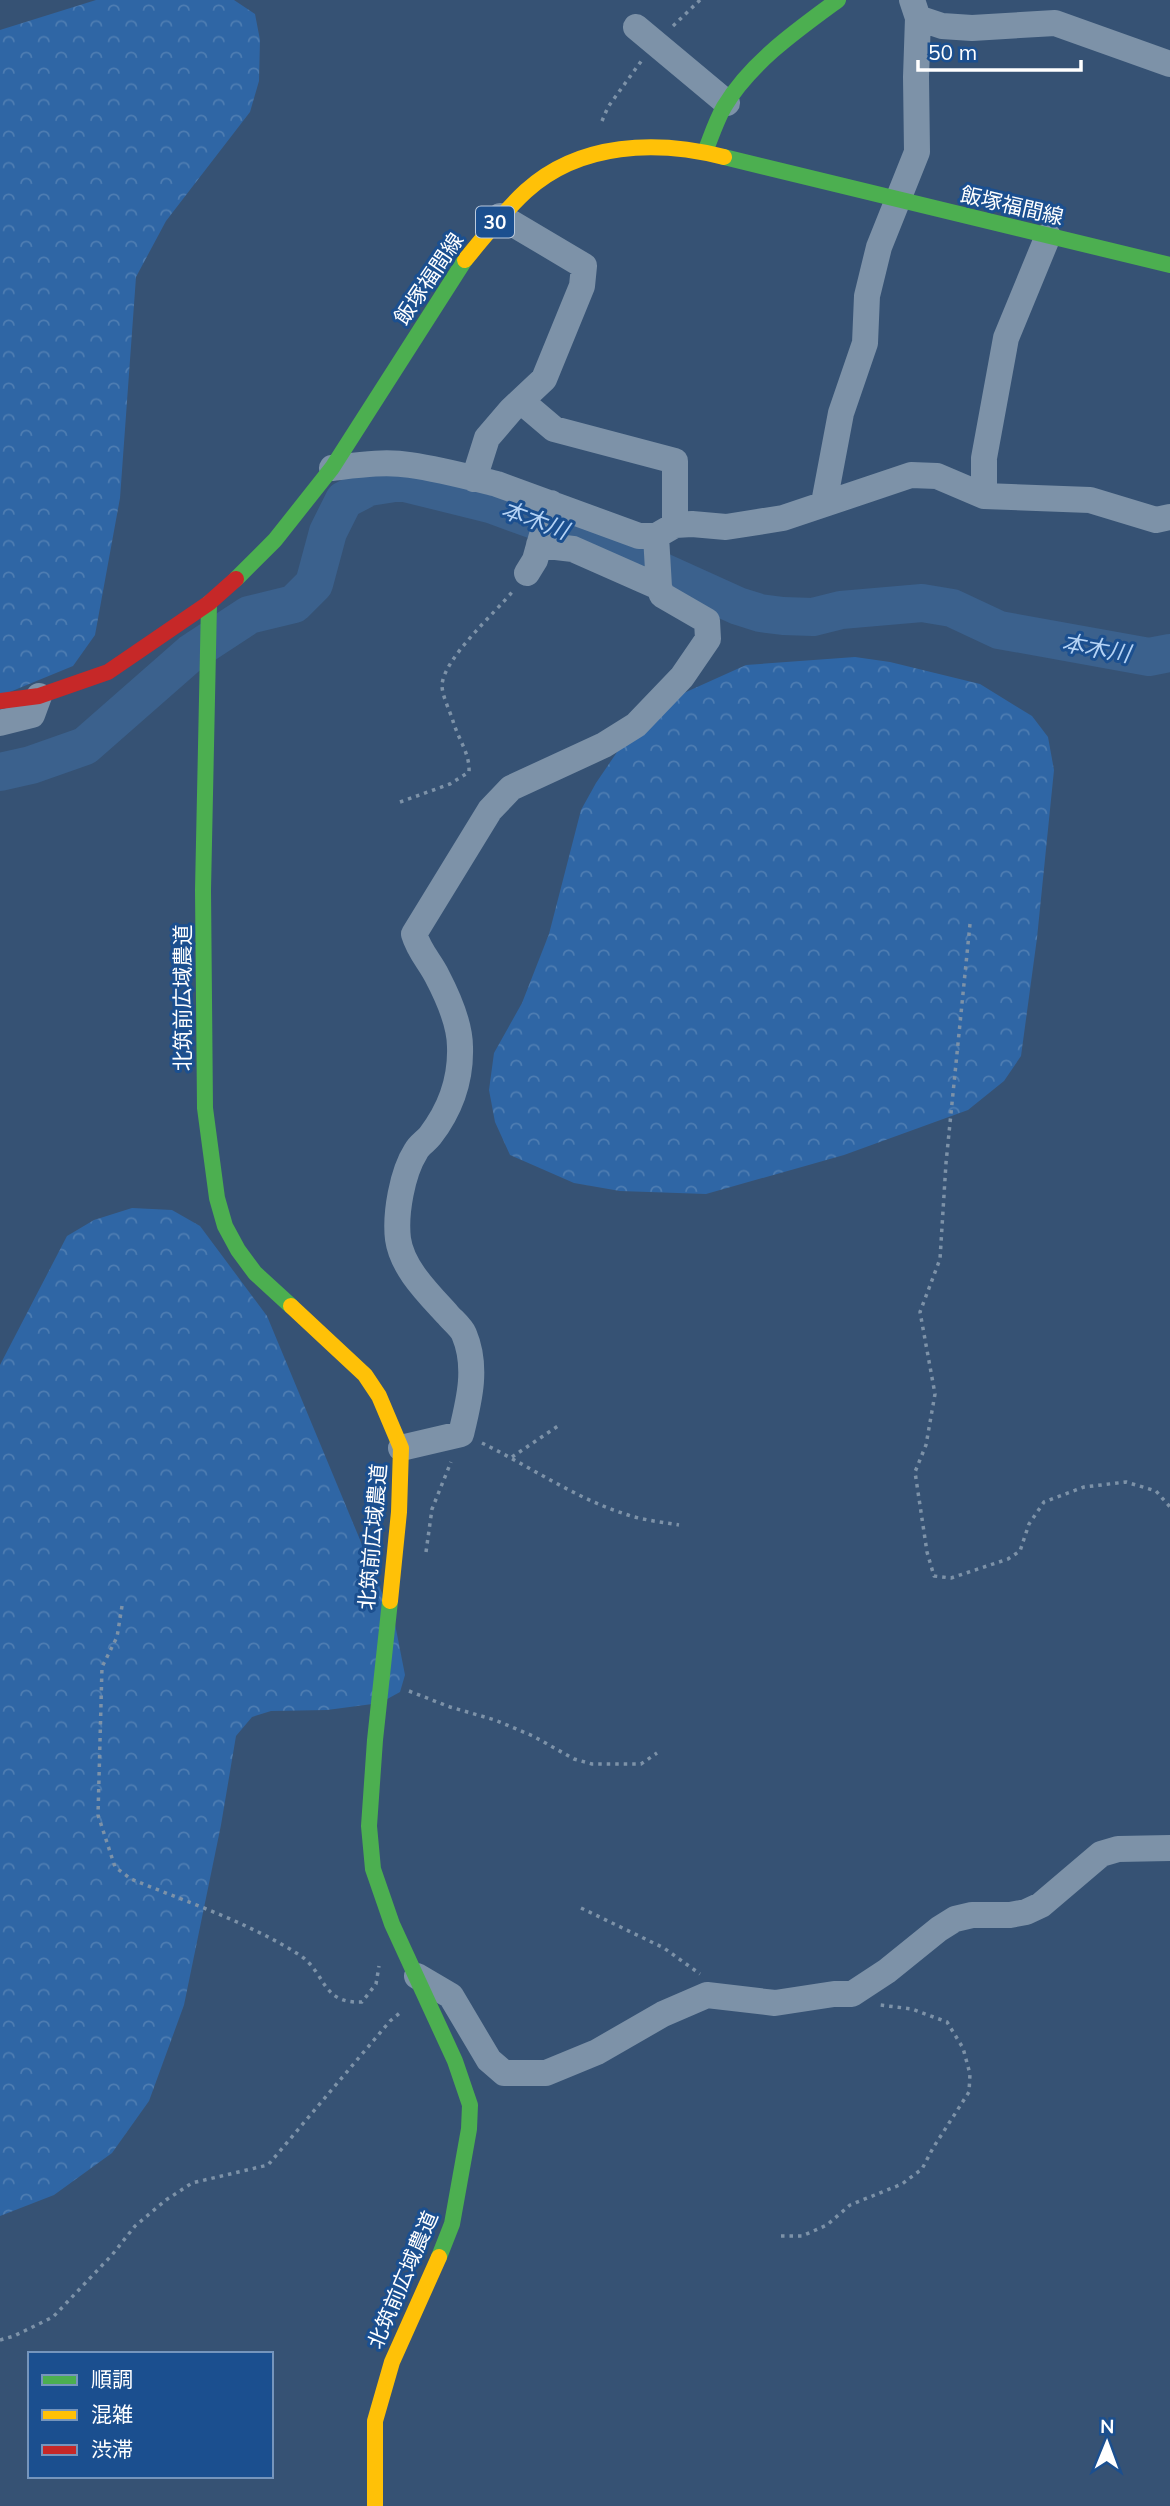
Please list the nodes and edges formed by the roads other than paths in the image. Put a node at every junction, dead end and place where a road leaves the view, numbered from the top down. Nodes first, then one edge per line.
1 (838, 0) edge
2 (915, 9) edge
3 (645, 35) road end
4 (1170, 64) edge
5 (727, 103) junction
6 (705, 152) junction
7 (896, 201) junction
8 (500, 216) junction
9 (1048, 236) junction
10 (1170, 265) edge
11 (521, 401) junction
12 (332, 468) junction
13 (474, 479) junction
14 (984, 496) junction
15 (551, 503) junction
16 (824, 503) junction
17 (1170, 517) edge
18 (666, 531) junction
19 (539, 545) junction
20 (527, 573) road end
21 (659, 587) junction
22 (209, 603) junction
23 (39, 696) junction
24 (0, 701) edge
25 (0, 723) edge
26 (401, 1448) junction
27 (1170, 1848) edge
28 (421, 1984) junction
29 (375, 2506) edge

1 - 5 street
2 - 4 street
2 - 7 street
3 - 5 street
5 - 6 street
6 - 7 street, 飯塚福間線 / 30
6 - 8 street, 飯塚福間線 / 30
7 - 9 street, 飯塚福間線 / 30
7 - 16 street
8 - 11 street
8 - 12 street, 飯塚福間線 / 30
9 - 10 street, 飯塚福間線 / 30
9 - 14 street
11 - 13 street
11 - 18 street
12 - 13 street
12 - 22 street, 飯塚福間線 / 30
13 - 15 street
14 - 16 street
14 - 17 street
15 - 18 street
15 - 19 street
16 - 18 street
18 - 21 street
19 - 20 street
19 - 21 street
21 - 26 street
22 - 23 street, 飯塚福間線 / 30
22 - 26 street, 北筑前広域農道
23 - 24 street, 飯塚福間線 / 30
23 - 25 street
26 - 28 street, 北筑前広域農道
27 - 28 street
28 - 29 street, 北筑前広域農道

